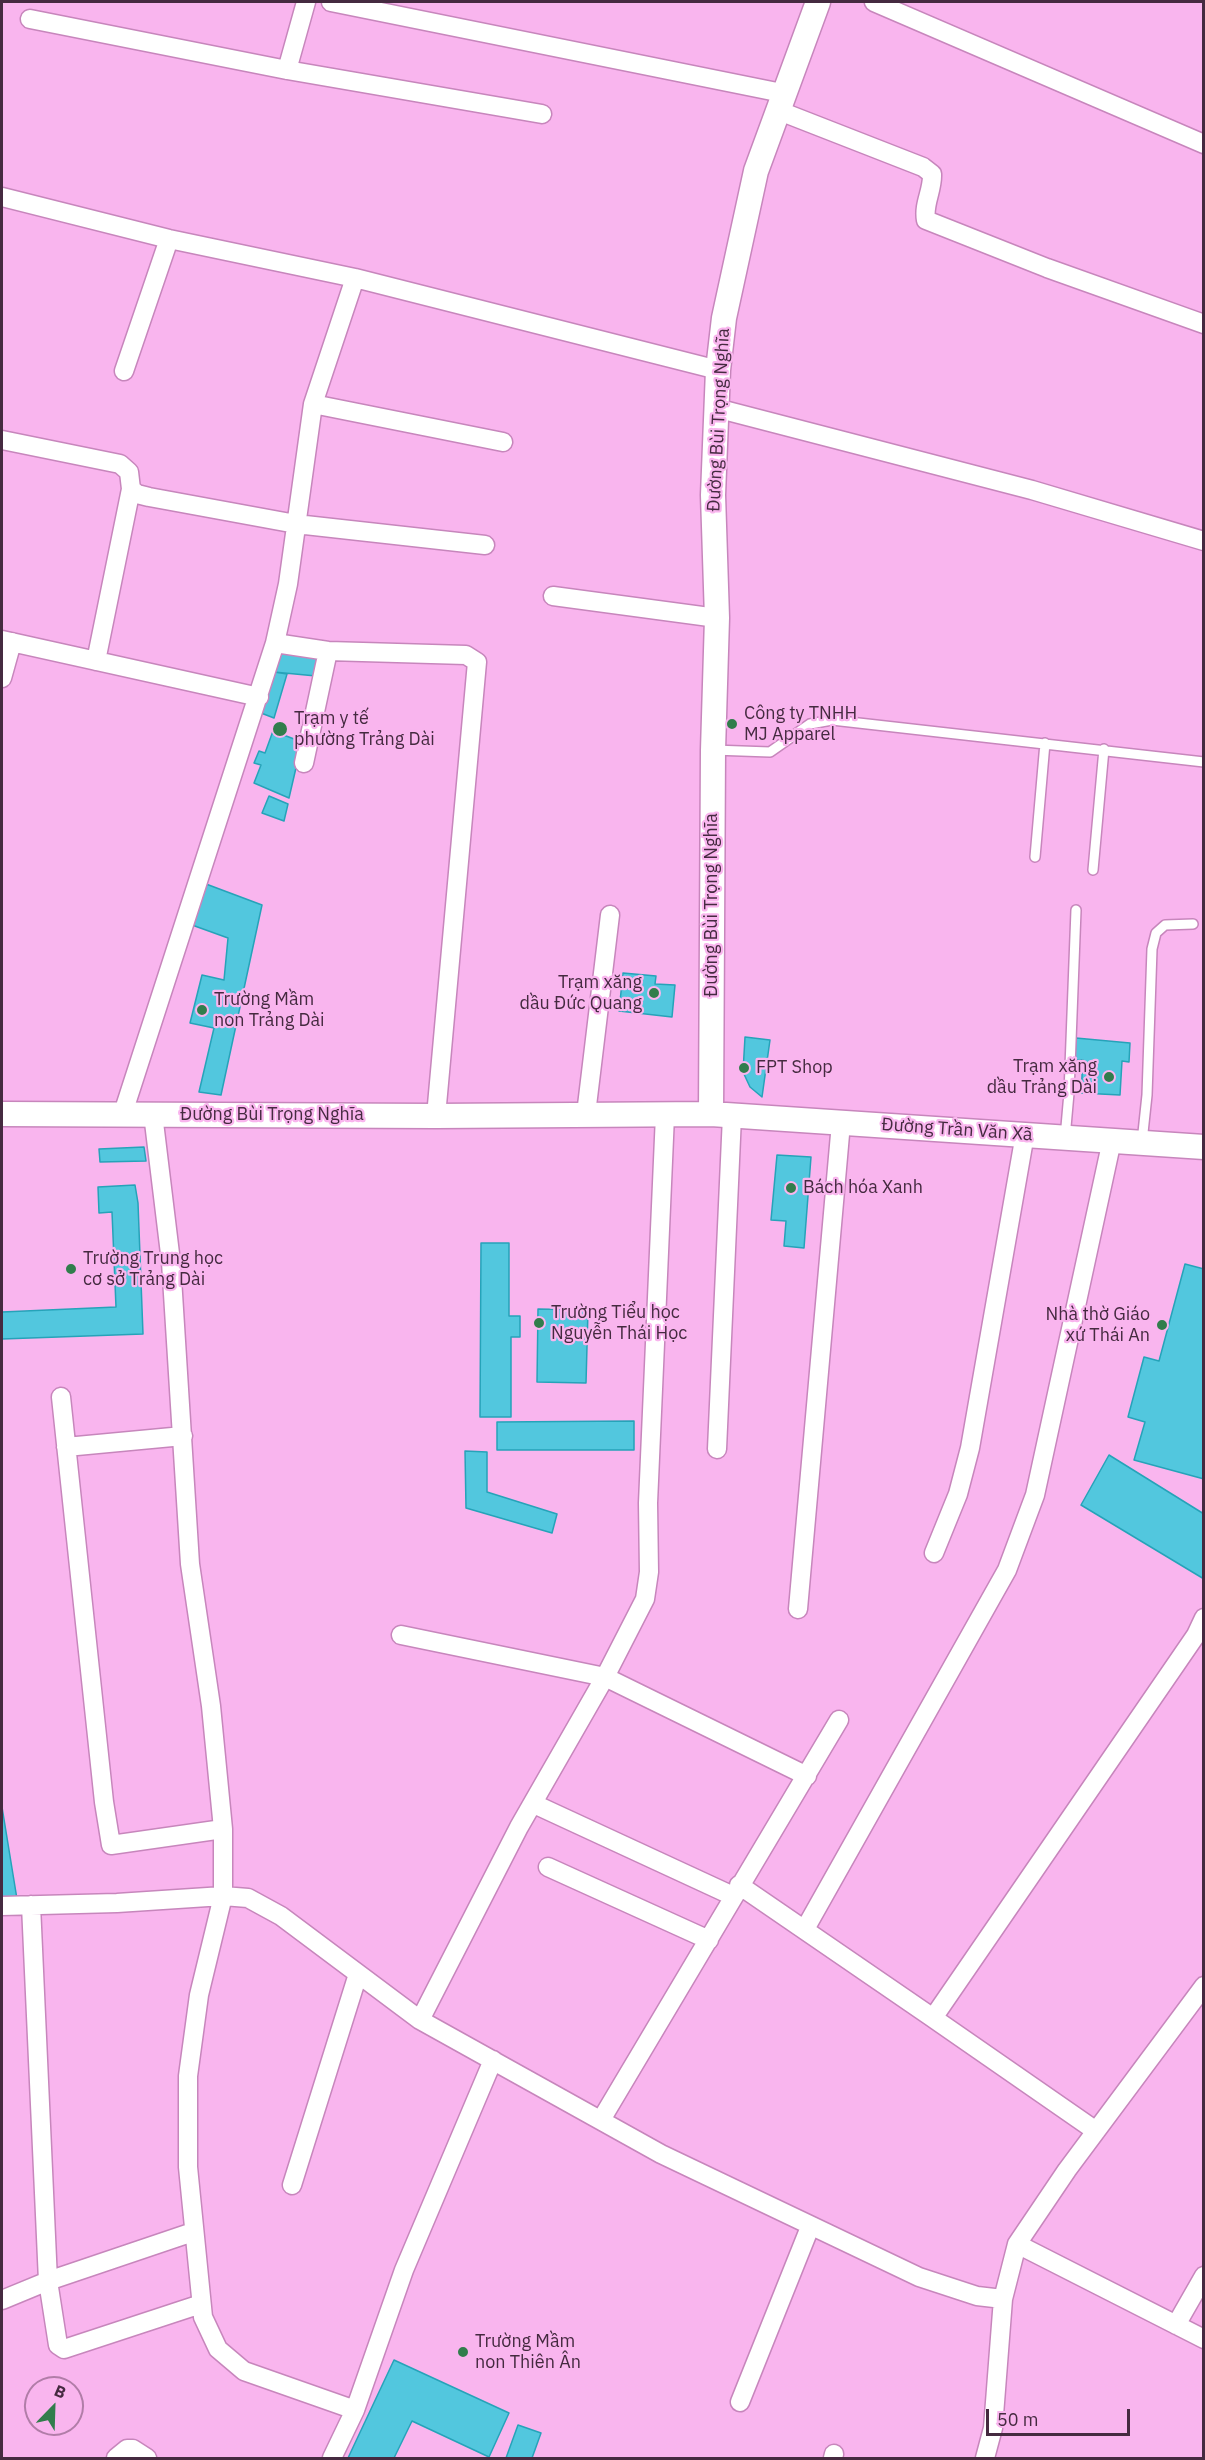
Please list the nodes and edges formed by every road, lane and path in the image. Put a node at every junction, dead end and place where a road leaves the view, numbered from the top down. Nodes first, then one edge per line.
1 (306, 2) edge
2 (331, 2) edge
3 (818, 2) edge
4 (874, 2) edge
5 (30, 19) dead end
6 (287, 70) junction
7 (780, 102) junction
8 (542, 114) dead end
9 (1203, 144) edge
10 (2, 197) edge
11 (170, 239) junction
12 (355, 279) junction
13 (1203, 324) edge
14 (718, 370) junction
15 (124, 371) dead end
16 (313, 404) junction
17 (716, 408) junction
18 (2, 440) edge
19 (503, 442) dead end
20 (131, 489) junction
21 (296, 524) junction
22 (1203, 541) edge
23 (485, 545) dead end
24 (553, 596) dead end
25 (717, 618) junction
26 (7, 641) edge
27 (275, 643) junction
28 (328, 651) junction
29 (96, 661) junction
30 (2, 678) edge
31 (259, 697) junction
32 (1045, 743) junction
33 (1104, 749) junction
34 (713, 750) junction
35 (1203, 762) edge
36 (304, 763) dead end
37 (1035, 857) dead end
38 (1093, 870) dead end
39 (1076, 910) dead end
40 (610, 915) dead end
41 (1193, 924) dead end
42 (123, 1113) junction
43 (2, 1114) edge
44 (153, 1114) junction
45 (586, 1114) junction
46 (665, 1115) junction
47 (721, 1115) junction
48 (436, 1116) junction
49 (841, 1123) junction
50 (1025, 1134) junction
51 (1065, 1137) junction
52 (1112, 1140) junction
53 (1142, 1142) junction
54 (1203, 1147) edge
55 (61, 1397) dead end
56 (183, 1436) junction
57 (66, 1447) junction
58 (717, 1449) dead end
59 (934, 1553) dead end
60 (798, 1609) dead end
61 (1203, 1618) edge
62 (401, 1635) dead end
63 (1200, 1638) edge
64 (605, 1677) junction
65 (839, 1720) dead end
66 (807, 1776) junction
67 (534, 1804) junction
68 (223, 1829) junction
69 (548, 1867) dead end
70 (736, 1891) junction
71 (223, 1896) junction
72 (31, 1905) junction
73 (2, 1906) edge
74 (805, 1929) junction
75 (709, 1940) junction
76 (358, 1974) junction
77 (1203, 1986) edge
78 (933, 2018) junction
79 (420, 2020) junction
80 (493, 2060) junction
81 (601, 2120) junction
82 (1096, 2131) junction
83 (292, 2185) dead end
84 (810, 2227) junction
85 (193, 2232) junction
86 (1017, 2244) junction
87 (1203, 2276) edge
88 (48, 2281) junction
89 (1003, 2299) junction
90 (2, 2300) edge
91 (201, 2304) junction
92 (1176, 2325) junction
93 (1203, 2339) edge
94 (740, 2402) dead end
95 (355, 2409) junction
96 (116, 2458) edge
97 (147, 2458) edge
98 (332, 2458) edge
99 (985, 2458) edge

1 - 6 street
2 - 7 street
3 - 7 street, Đường Bùi Trọng Nghĩa
4 - 9 street
5 - 6 street
6 - 8 street
7 - 13 street
7 - 14 street, Đường Bùi Trọng Nghĩa
10 - 11 street
11 - 12 street
11 - 15 street
12 - 14 street
12 - 16 street
14 - 17 street, Đường Bùi Trọng Nghĩa
16 - 19 street
16 - 21 street
17 - 22 street
17 - 25 street, Đường Bùi Trọng Nghĩa
18 - 20 street
20 - 21 street
20 - 29 street
21 - 23 street
21 - 27 street
24 - 25 street
25 - 34 street, Đường Bùi Trọng Nghĩa
26 - 29 street
26 - 30 street
27 - 28 street
27 - 31 street
28 - 36 street
28 - 48 street
29 - 31 street
31 - 42 street
32 - 33 lane
32 - 34 lane
32 - 37 lane
33 - 35 lane
33 - 38 lane
34 - 47 street, Đường Bùi Trọng Nghĩa
39 - 51 lane
40 - 45 street
41 - 53 lane
42 - 43 street, Đường Bùi Trọng Nghĩa
42 - 44 street, Đường Bùi Trọng Nghĩa
44 - 48 street, Đường Bùi Trọng Nghĩa
44 - 56 street
45 - 46 street, Đường Bùi Trọng Nghĩa
45 - 48 street, Đường Bùi Trọng Nghĩa
46 - 47 street, Đường Bùi Trọng Nghĩa
46 - 64 street
47 - 49 street, Đường Trần Văn Xã
47 - 58 street
49 - 50 street, Đường Trần Văn Xã
49 - 60 street
50 - 51 street, Đường Trần Văn Xã
50 - 59 street
51 - 52 street, Đường Trần Văn Xã
52 - 53 street, Đường Trần Văn Xã
52 - 74 street
53 - 54 street, Đường Trần Văn Xã
55 - 57 street
56 - 57 street
56 - 68 street
57 - 68 street
61 - 63 street
62 - 64 street
63 - 78 street
64 - 66 street
64 - 67 street
65 - 66 street
66 - 70 street
67 - 70 street
67 - 79 street
68 - 71 street
69 - 75 street
70 - 74 street
70 - 75 street
71 - 72 street
71 - 76 street
71 - 85 street
72 - 73 street
72 - 88 street
74 - 78 street
75 - 81 street
76 - 79 street
76 - 83 street
77 - 82 street
78 - 82 street
79 - 80 street
80 - 81 street
80 - 95 street
81 - 84 street
82 - 86 street
84 - 89 street
84 - 94 street
85 - 88 street
85 - 91 street
86 - 89 street
86 - 92 street
87 - 92 street
88 - 90 street
88 - 91 street
89 - 99 street
91 - 95 street
92 - 93 street
95 - 98 street
96 - 97 street

